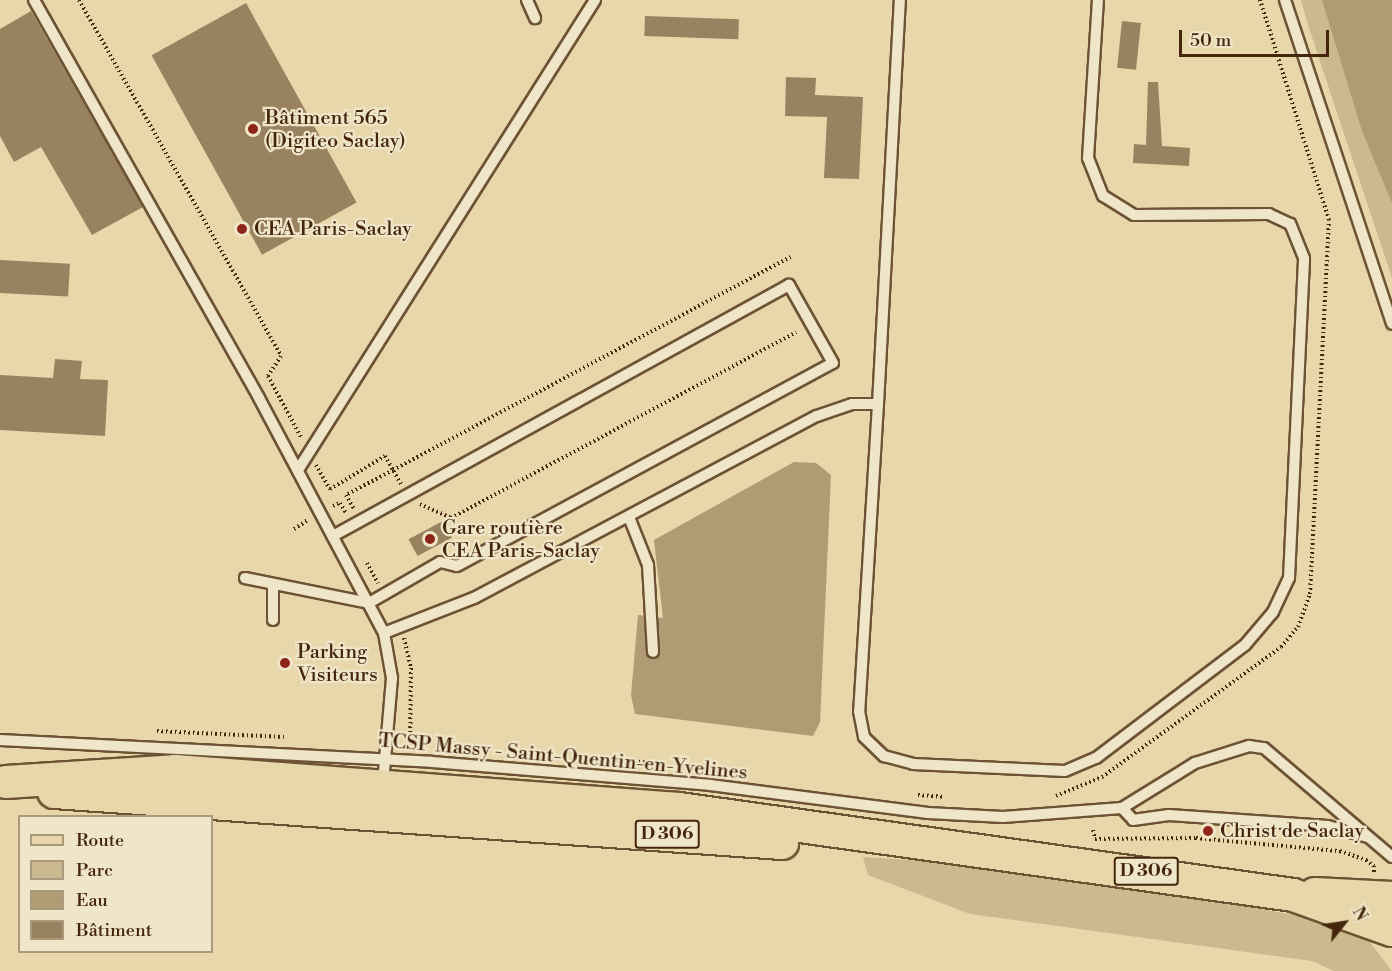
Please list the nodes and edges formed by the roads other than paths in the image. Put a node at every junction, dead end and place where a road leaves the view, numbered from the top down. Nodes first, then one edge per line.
1 (34, 0) edge
2 (527, 0) edge
3 (595, 0) edge
4 (900, 0) edge
5 (1098, 0) edge
6 (1285, 0) edge
7 (535, 18) dead end
8 (1392, 324) edge
9 (878, 404) junction
10 (298, 470) junction
11 (629, 517) junction
12 (333, 536) junction
13 (244, 578) dead end
14 (273, 584) junction
15 (369, 603) junction
16 (273, 620) dead end
17 (384, 633) junction
18 (653, 652) dead end
19 (0, 740) edge
20 (3, 782) edge
21 (382, 785) junction
22 (1122, 808) junction
23 (1370, 838) junction
24 (1392, 857) edge
25 (1293, 895) junction
26 (1392, 898) edge
27 (1392, 930) edge

1 - 10 lane
2 - 7 lane
3 - 10 lane
4 - 9 lane
5 - 9 lane
6 - 8 lane
9 - 11 lane
10 - 12 lane
11 - 17 lane
11 - 18 lane
12 - 15 lane
12 - 15 lane
13 - 14 lane
14 - 15 lane
14 - 16 lane
15 - 17 lane
17 - 21 lane
19 - 21 lane, TCSP Massy - Saint-Quentin-en-Yvelines
20 - 21 main road, D 306
21 - 22 lane, TCSP Massy - Saint-Quentin-en-Yvelines
21 - 25 main road, D 306
22 - 23 lane
22 - 23 lane
23 - 24 lane
25 - 26 main road, D 306
25 - 27 main road, D 306

